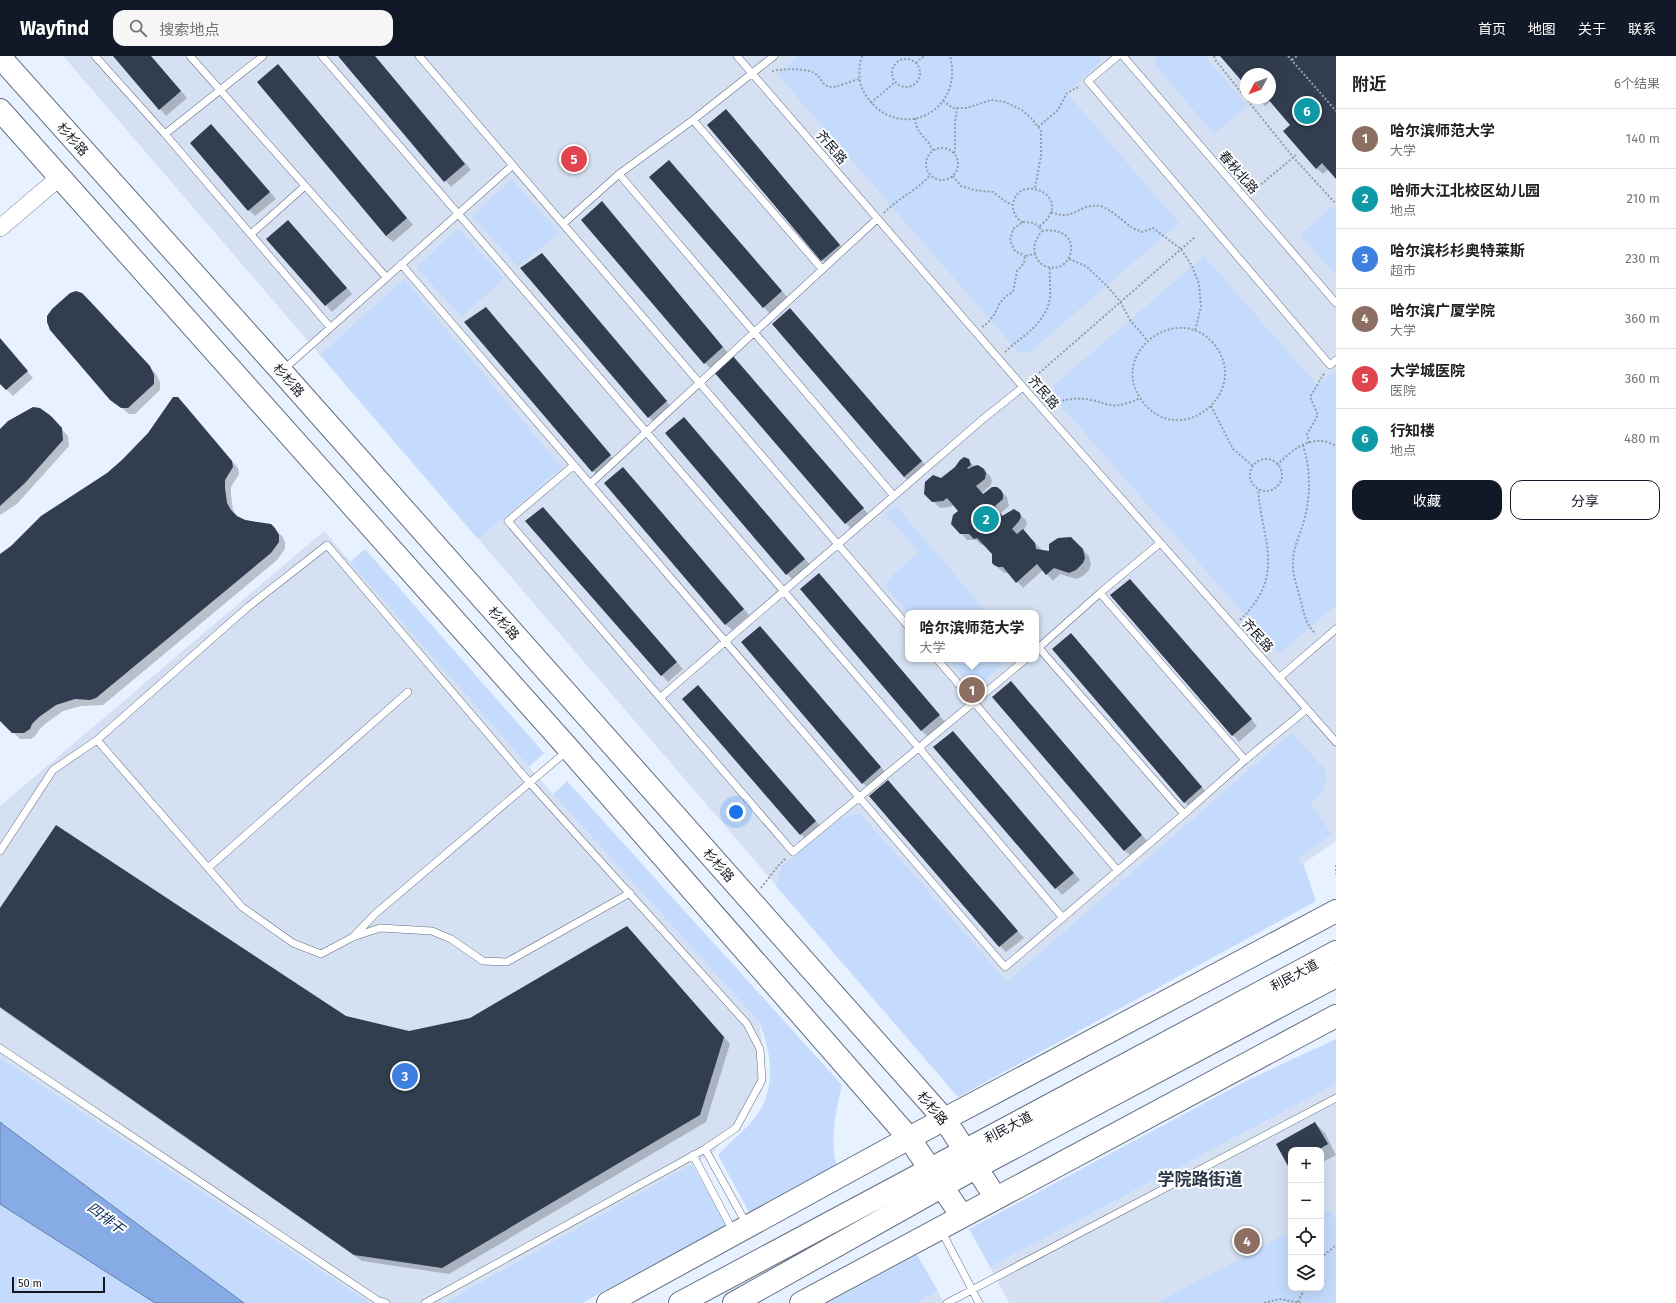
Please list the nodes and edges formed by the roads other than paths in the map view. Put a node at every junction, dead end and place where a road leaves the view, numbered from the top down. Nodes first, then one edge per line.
1 (95, 56) edge
2 (190, 56) edge
3 (263, 56) edge
4 (322, 56) edge
5 (419, 56) edge
6 (736, 56) edge
7 (774, 56) edge
8 (1118, 56) edge
9 (1123, 56) edge
10 (0, 57) edge
11 (753, 74) junction
12 (221, 91) junction
13 (0, 110) edge
14 (693, 120) junction
15 (165, 134) junction
16 (513, 165) junction
17 (619, 174) junction
18 (60, 177) junction
19 (305, 186) junction
20 (458, 213) junction
21 (877, 219) junction
22 (563, 224) junction
23 (0, 228) edge
24 (251, 234) junction
25 (400, 264) junction
26 (822, 269) junction
27 (386, 277) junction
28 (1336, 303) edge
29 (330, 327) junction
30 (754, 332) junction
31 (1333, 362) edge
32 (281, 371) junction
33 (700, 383) junction
34 (1023, 387) junction
35 (646, 432) junction
36 (574, 466) junction
37 (590, 484) junction
38 (894, 496) junction
39 (1160, 543) junction
40 (838, 544) junction
41 (784, 591) junction
42 (1100, 593) junction
43 (905, 622) edge
44 (1336, 629) edge
45 (725, 642) junction
46 (1039, 648) edge
47 (1039, 650) edge
48 (940, 662) edge
49 (1022, 662) edge
50 (1279, 678) junction
51 (408, 692) dead end
52 (661, 697) junction
53 (974, 702) junction
54 (1307, 709) junction
55 (97, 740) junction
56 (1336, 742) edge
57 (919, 748) junction
58 (569, 749) junction
59 (1245, 760) junction
60 (529, 782) junction
61 (859, 797) junction
62 (1184, 814) junction
63 (0, 851) edge
64 (208, 868) junction
65 (1118, 871) junction
66 (630, 893) junction
67 (1336, 911) edge
68 (1063, 918) junction
69 (353, 937) junction
70 (1336, 952) edge
71 (1336, 976) edge
72 (1336, 1016) edge
73 (0, 1048) edge
74 (1336, 1098) edge
75 (944, 1120) junction
76 (909, 1138) junction
77 (705, 1150) junction
78 (693, 1155) junction
79 (969, 1160) junction
80 (935, 1178) junction
81 (996, 1198) junction
82 (962, 1216) junction
83 (940, 1228) junction
84 (741, 1230) junction
85 (972, 1290) junction
86 (386, 1303) edge
87 (425, 1303) edge
88 (608, 1303) edge
89 (680, 1303) edge
90 (734, 1303) edge
91 (800, 1303) edge
92 (947, 1303) edge
93 (979, 1303) edge

1 - 15 lane
2 - 12 lane
3 - 12 lane
4 - 20 lane
5 - 16 lane
6 - 11 lane, 齐民路
7 - 11 lane
8 - 31 lane
9 - 28 lane, 春秋北路
10 - 32 main road, 杉杉路
11 - 14 lane
11 - 21 lane, 齐民路
12 - 15 lane
12 - 19 lane
13 - 18 main road
14 - 17 lane
14 - 26 lane
15 - 24 lane
16 - 20 lane
16 - 22 lane
17 - 22 lane
17 - 30 lane
18 - 23 street
18 - 58 main road
19 - 24 lane
19 - 27 lane
20 - 25 lane
20 - 35 lane
21 - 26 lane
21 - 34 lane, 齐民路
22 - 33 lane
24 - 29 lane
25 - 27 lane
25 - 36 lane
26 - 30 lane
27 - 29 lane
29 - 32 lane
30 - 33 lane
30 - 38 lane
32 - 75 main road, 杉杉路
33 - 35 lane
33 - 40 lane
34 - 38 lane
34 - 39 lane, 齐民路
35 - 37 lane
35 - 41 lane
36 - 37 lane
36 - 52 lane
37 - 45 lane
38 - 40 lane
39 - 42 lane
39 - 50 lane, 齐民路
40 - 41 lane
40 - 43 lane
41 - 45 lane
41 - 57 lane
42 - 46 lane
42 - 59 lane
44 - 50 lane
45 - 52 lane
45 - 61 lane
47 - 62 lane
48 - 53 lane
49 - 53 lane
50 - 54 lane, 齐民路
51 - 64 lane
52 - 61 lane
53 - 57 lane
53 - 65 lane
54 - 56 lane, 齐民路
54 - 59 lane
55 - 60 lane
55 - 63 lane
55 - 64 lane
57 - 61 lane
57 - 68 lane
58 - 60 lane
58 - 76 main road
59 - 62 lane
60 - 66 lane
60 - 69 lane
61 - 68 lane
62 - 65 lane
64 - 69 lane
65 - 68 lane
66 - 69 lane
66 - 77 lane
67 - 75 main road
70 - 79 main road, 利民大道
71 - 79 main road, 利民大道
72 - 81 main road
73 - 86 lane
74 - 85 lane
75 - 76 main road
75 - 79 main road, 杉杉路
76 - 80 main road
76 - 84 main road
77 - 78 lane
77 - 84 lane
78 - 84 lane
78 - 87 lane
79 - 80 main road, 利民大道
79 - 81 main road, 杉杉路
80 - 82 main road
80 - 89 main road, 利民大道
80 - 90 main road, 利民大道
81 - 82 main road
82 - 83 main road
83 - 85 lane
83 - 91 main road
84 - 88 main road
85 - 92 lane
85 - 93 lane

